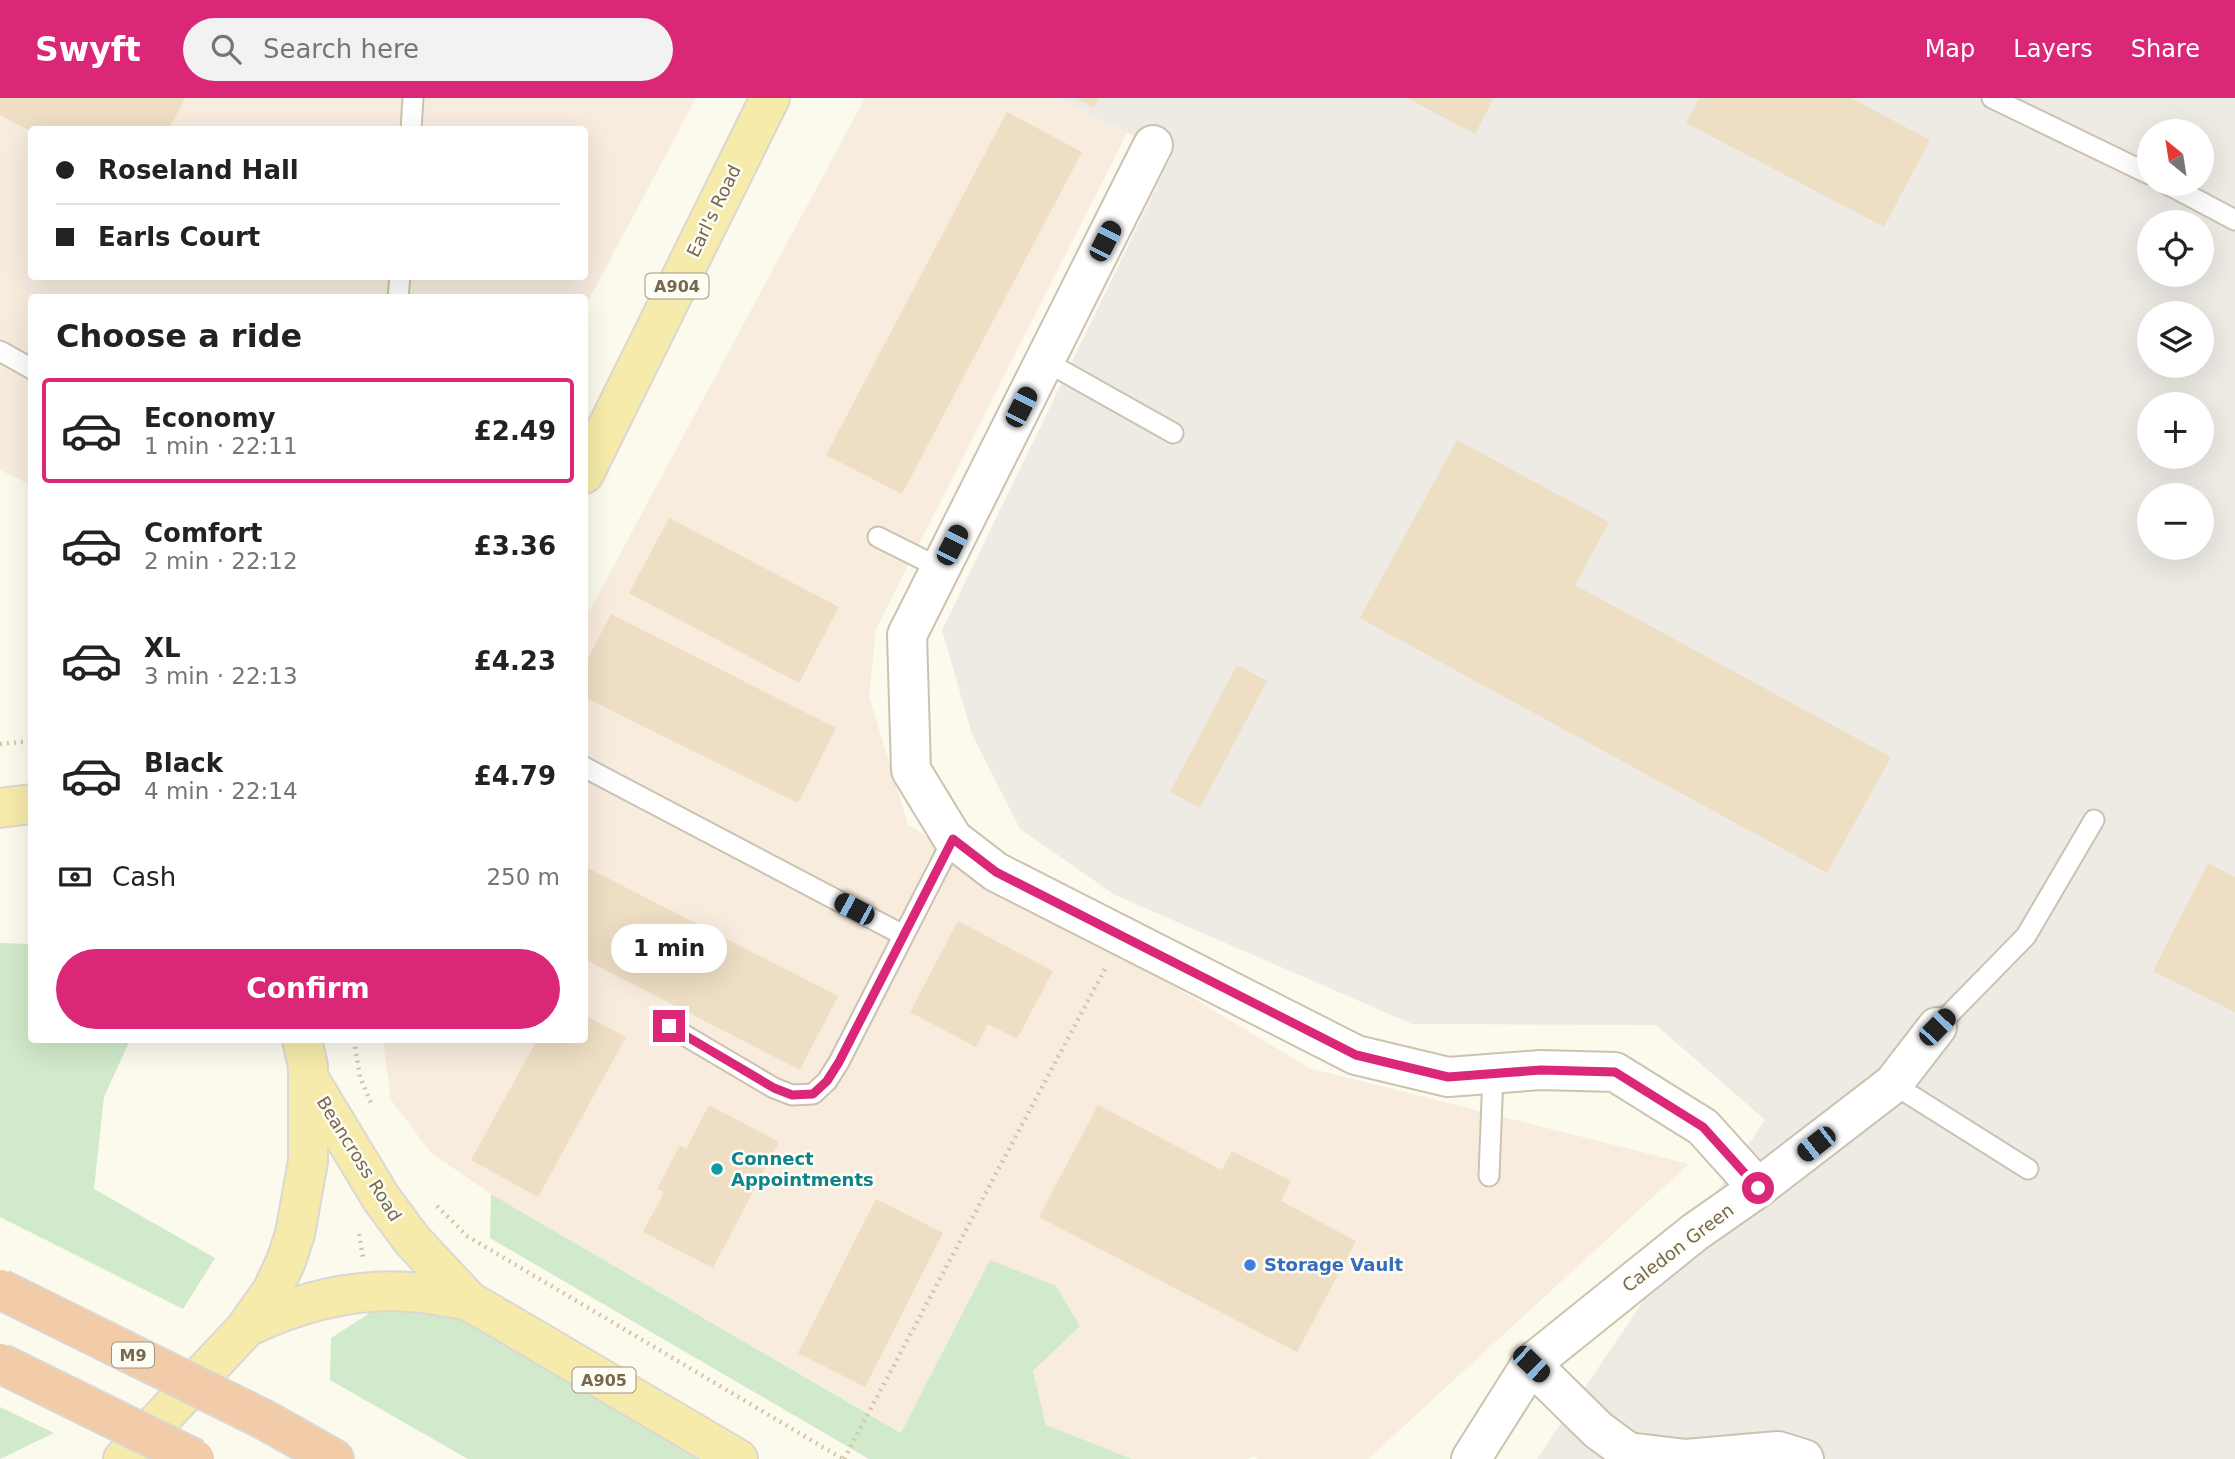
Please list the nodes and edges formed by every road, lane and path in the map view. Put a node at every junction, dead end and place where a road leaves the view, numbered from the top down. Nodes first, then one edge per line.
1 (413, 98) edge
2 (770, 98) edge
3 (1992, 98) edge
4 (2022, 104) edge
5 (411, 126) edge
6 (1153, 145) dead end
7 (2137, 167) edge
8 (2190, 196) edge
9 (2235, 220) edge
10 (0, 351) edge
11 (1045, 361) junction
12 (28, 367) edge
13 (1173, 433) dead end
14 (588, 466) edge
15 (878, 537) dead end
16 (940, 568) junction
17 (28, 741) edge
18 (0, 744) edge
19 (588, 769) edge
20 (28, 804) edge
21 (0, 808) edge
22 (0, 817) edge
23 (28, 819) edge
24 (2094, 820) dead end
25 (953, 839) junction
26 (903, 936) junction
27 (1123, 936) junction
28 (669, 1026) dead end
29 (1937, 1027) joint
30 (354, 1043) edge
31 (307, 1056) edge
32 (1493, 1074) junction
33 (1893, 1084) junction
34 (373, 1109) dead end
35 (2028, 1169) dead end
36 (1489, 1176) dead end
37 (1758, 1188) junction
38 (430, 1197) dead end
39 (0, 1289) edge
40 (470, 1301) junction
41 (245, 1329) junction
42 (0, 1363) edge
43 (1531, 1364) junction
44 (123, 1459) edge
45 (195, 1459) edge
46 (334, 1459) edge
47 (738, 1459) edge
48 (843, 1459) edge
49 (1471, 1459) edge
50 (1804, 1459) edge

1 - 5 lane
2 - 14 main road, Earl's Road / A904
3 - 4 lane
4 - 7 lane
6 - 11 street
8 - 9 lane
10 - 12 lane
11 - 13 lane
11 - 16 street
15 - 16 lane
16 - 25 street
17 - 18 path
19 - 26 lane
20 - 21 main road
22 - 23 main road
24 - 29 lane
25 - 26 lane
25 - 27 street
26 - 28 lane
27 - 32 street
27 - 48 path
29 - 33 street, Caledon Green
30 - 34 path
31 - 40 main road, Beancross Road / A905
31 - 41 main road
32 - 36 lane
32 - 37 street
33 - 35 lane
33 - 37 street, Caledon Green
37 - 43 street, Caledon Green
38 - 48 path
39 - 46 highway, M9, bridge
40 - 41 main road, Beancross Road / A905
40 - 47 main road, Beancross Road / A905
41 - 44 main road
42 - 45 highway, bridge
43 - 49 street, Caledon Green
43 - 50 street

